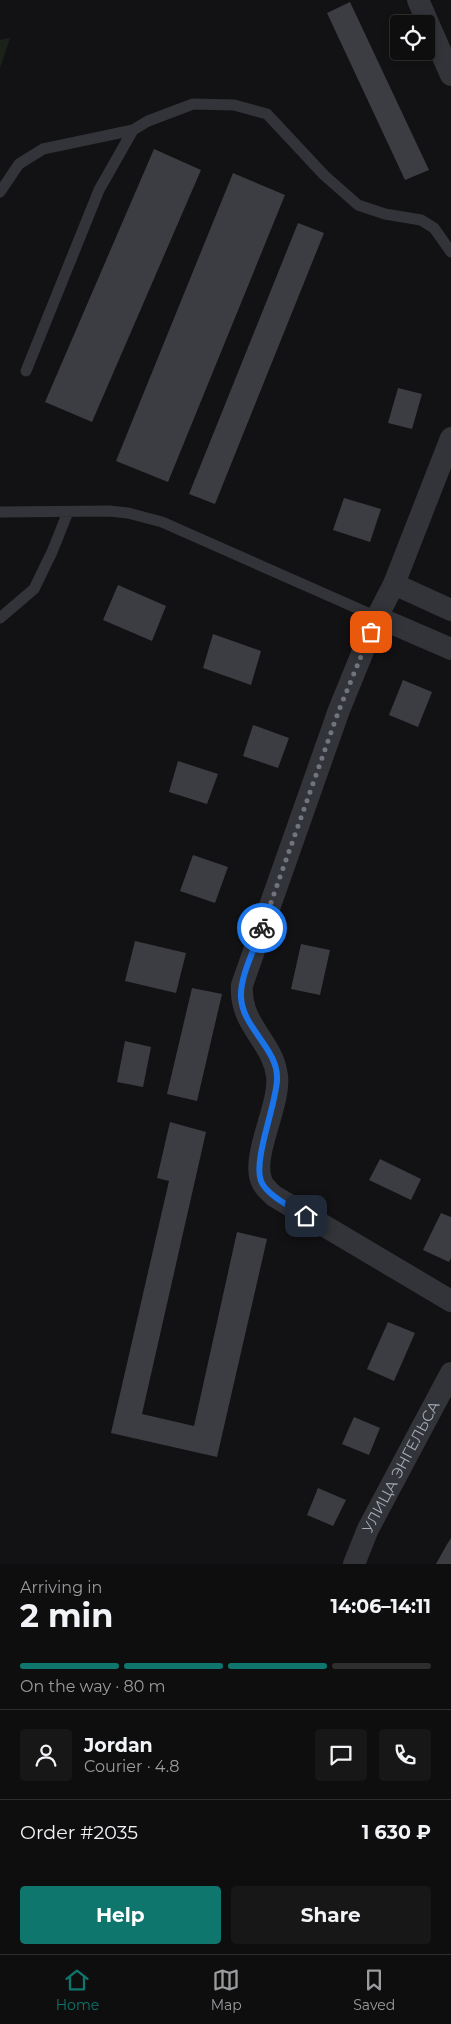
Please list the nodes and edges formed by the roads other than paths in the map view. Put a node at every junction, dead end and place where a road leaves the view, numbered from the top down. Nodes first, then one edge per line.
1 (418, 0) edge
2 (451, 75) edge
3 (133, 130) junction
4 (0, 192) edge
5 (451, 252) edge
6 (26, 371) dead end
7 (451, 438) edge
8 (0, 512) edge
9 (68, 512) junction
10 (394, 584) junction
11 (451, 610) edge
12 (377, 617) junction
13 (0, 618) edge
14 (451, 649) edge
15 (451, 1301) edge
16 (451, 1373) edge
17 (354, 1564) edge

1 - 2 street
3 - 4 lane
3 - 5 lane
3 - 6 lane
7 - 10 street
8 - 9 lane
9 - 12 lane
9 - 13 lane
10 - 11 street
10 - 12 street
12 - 14 street
12 - 15 street
16 - 17 street, УЛИЦА ЭНГЕЛЬСА

